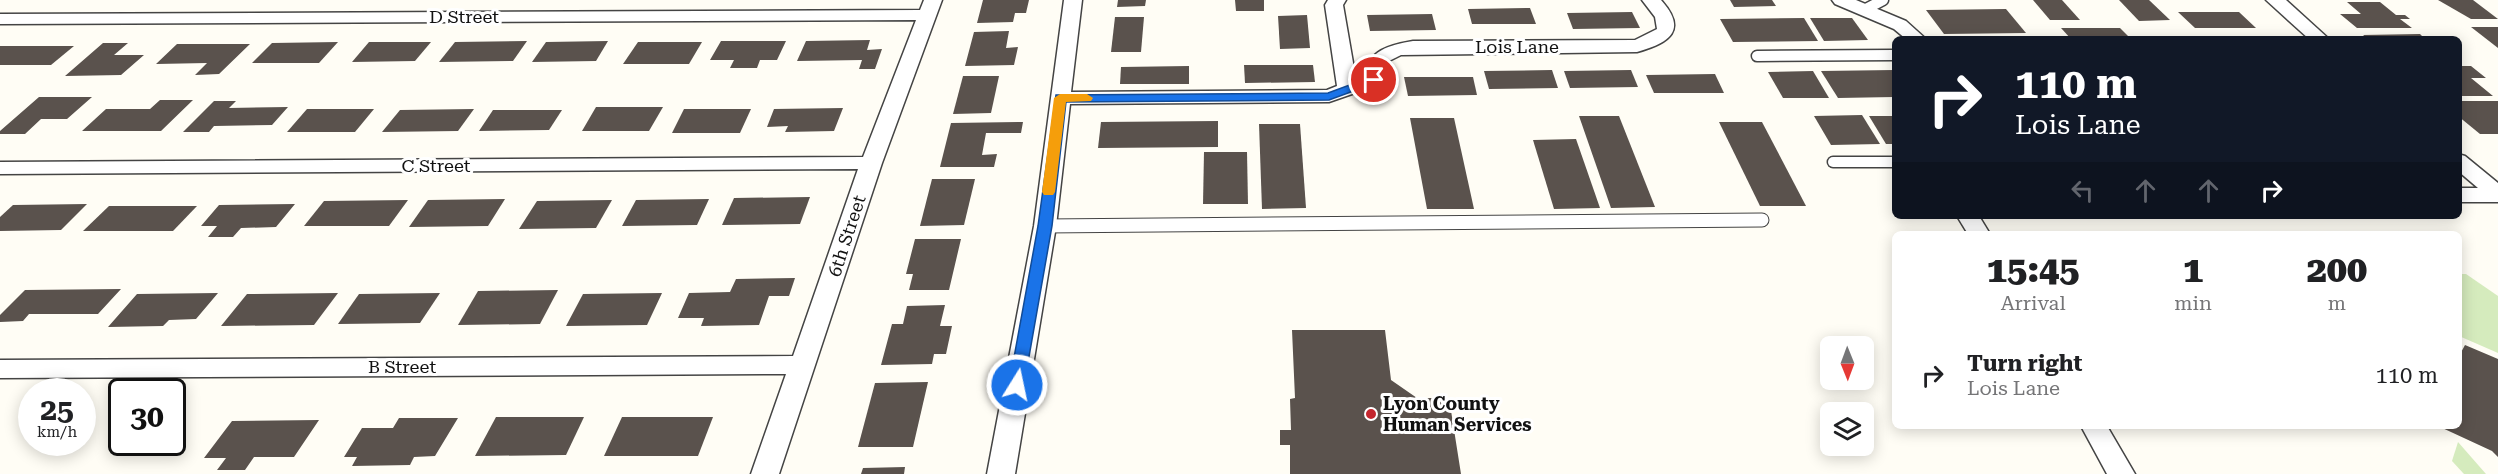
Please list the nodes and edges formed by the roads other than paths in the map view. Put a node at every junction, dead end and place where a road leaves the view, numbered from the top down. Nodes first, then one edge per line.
1 (1073, 0) edge
2 (1337, 0) edge
3 (1651, 0) edge
4 (1841, 0) edge
5 (1883, 0) edge
6 (2275, 0) edge
7 (930, 8) edge
8 (1866, 9) junction
9 (0, 19) edge
10 (1913, 36) edge
11 (2317, 36) edge
12 (1892, 55) edge
13 (1757, 56) dead end
14 (1348, 91) junction
15 (1060, 98) junction
16 (1833, 162) dead end
17 (1892, 162) edge
18 (872, 163) junction
19 (2462, 164) edge
20 (0, 168) edge
21 (2462, 195) edge
22 (2498, 195) edge
23 (1762, 220) dead end
24 (1045, 226) junction
25 (803, 365) junction
26 (0, 369) edge
27 (2096, 429) edge
28 (765, 474) edge
29 (1001, 474) edge
30 (2121, 474) edge

1 - 15 street
2 - 14 street
3 - 14 street, Lois Lane
4 - 8 street
5 - 8 lane
6 - 11 street
7 - 9 street, D Street
7 - 18 street, 6th Street
8 - 10 street
12 - 13 lane
14 - 15 street, Lois Lane
15 - 24 street
16 - 17 lane
18 - 20 street, C Street
18 - 25 street, 6th Street
19 - 22 street
21 - 22 street
23 - 24 lane
24 - 29 street
25 - 26 street, B Street
25 - 28 street, 6th Street
27 - 30 street

